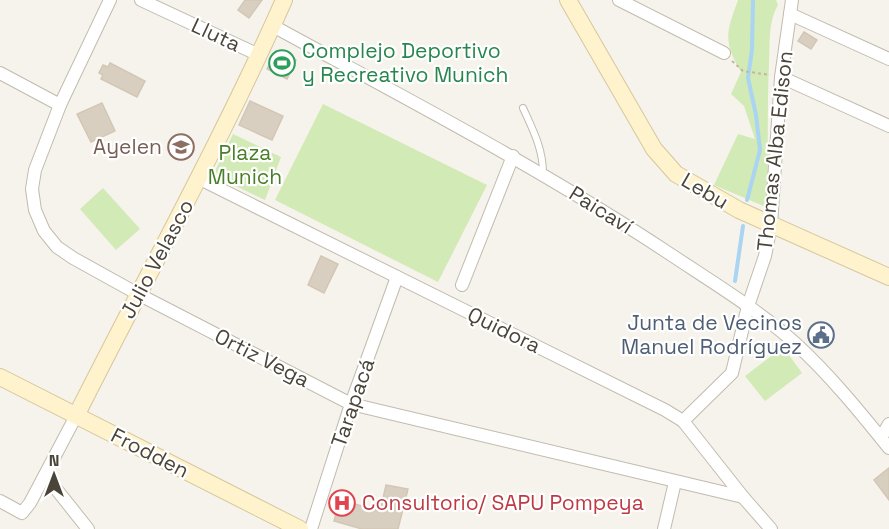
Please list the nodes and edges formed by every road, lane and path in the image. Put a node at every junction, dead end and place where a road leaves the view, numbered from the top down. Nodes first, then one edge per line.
1 (110, 0) edge
2 (141, 0) edge
3 (284, 0) edge
4 (568, 0) edge
5 (619, 0) edge
6 (792, 0) edge
7 (790, 14) junction
8 (273, 26) junction
9 (724, 53) joint
10 (259, 55) junction
11 (889, 59) edge
12 (0, 73) edge
13 (782, 77) junction
14 (60, 105) junction
15 (523, 108) dead end
16 (889, 126) edge
17 (513, 156) junction
18 (543, 173) junction
19 (200, 179) junction
20 (771, 225) junction
21 (397, 277) junction
22 (889, 277) edge
23 (462, 285) dead end
24 (138, 294) junction
25 (748, 306) junction
26 (0, 376) edge
27 (351, 404) junction
28 (76, 416) junction
29 (683, 421) junction
30 (889, 424) edge
31 (885, 443) edge
32 (45, 475) junction
33 (675, 482) junction
34 (743, 497) junction
35 (0, 501) edge
36 (88, 529) edge
37 (300, 529) edge
38 (311, 529) edge
39 (664, 529) edge
40 (771, 529) edge

1 - 14 street, Ortiz Vega
2 - 10 street, Lluta
3 - 8 street, Julio Velasco
4 - 20 street, Lebu
5 - 9 street
6 - 7 street, Thomas Alba Edison
7 - 11 street
7 - 13 street, Thomas Alba Edison
8 - 10 street, Julio Velasco
8 - 17 street, Paicaví
9 - 13 path
10 - 19 street, Julio Velasco
12 - 14 street
13 - 16 street
13 - 20 street, Thomas Alba Edison
14 - 24 street, Ortiz Vega
15 - 18 lane
17 - 18 street, Paicaví
17 - 23 street
18 - 25 street, Paicaví
19 - 21 street, Quidora
19 - 24 street, Julio Velasco
20 - 22 street, Lebu
20 - 25 street, Thomas Alba Edison
21 - 27 street, Tarapacá
21 - 29 street, Quidora
24 - 27 street, Ortiz Vega
24 - 28 street, Julio Velasco
25 - 29 street, Thomas Alba Edison
25 - 31 street, Paicaví
26 - 28 street, Frodden
27 - 33 street, Ortiz Vega
27 - 38 street, Tarapacá
28 - 32 street, Julio Velasco
28 - 37 street, Frodden
29 - 34 street, Quidora
30 - 31 street
32 - 35 street, Julio Velasco
32 - 36 street
33 - 34 street, Ortiz Vega
33 - 39 street
34 - 40 street, Quidora

